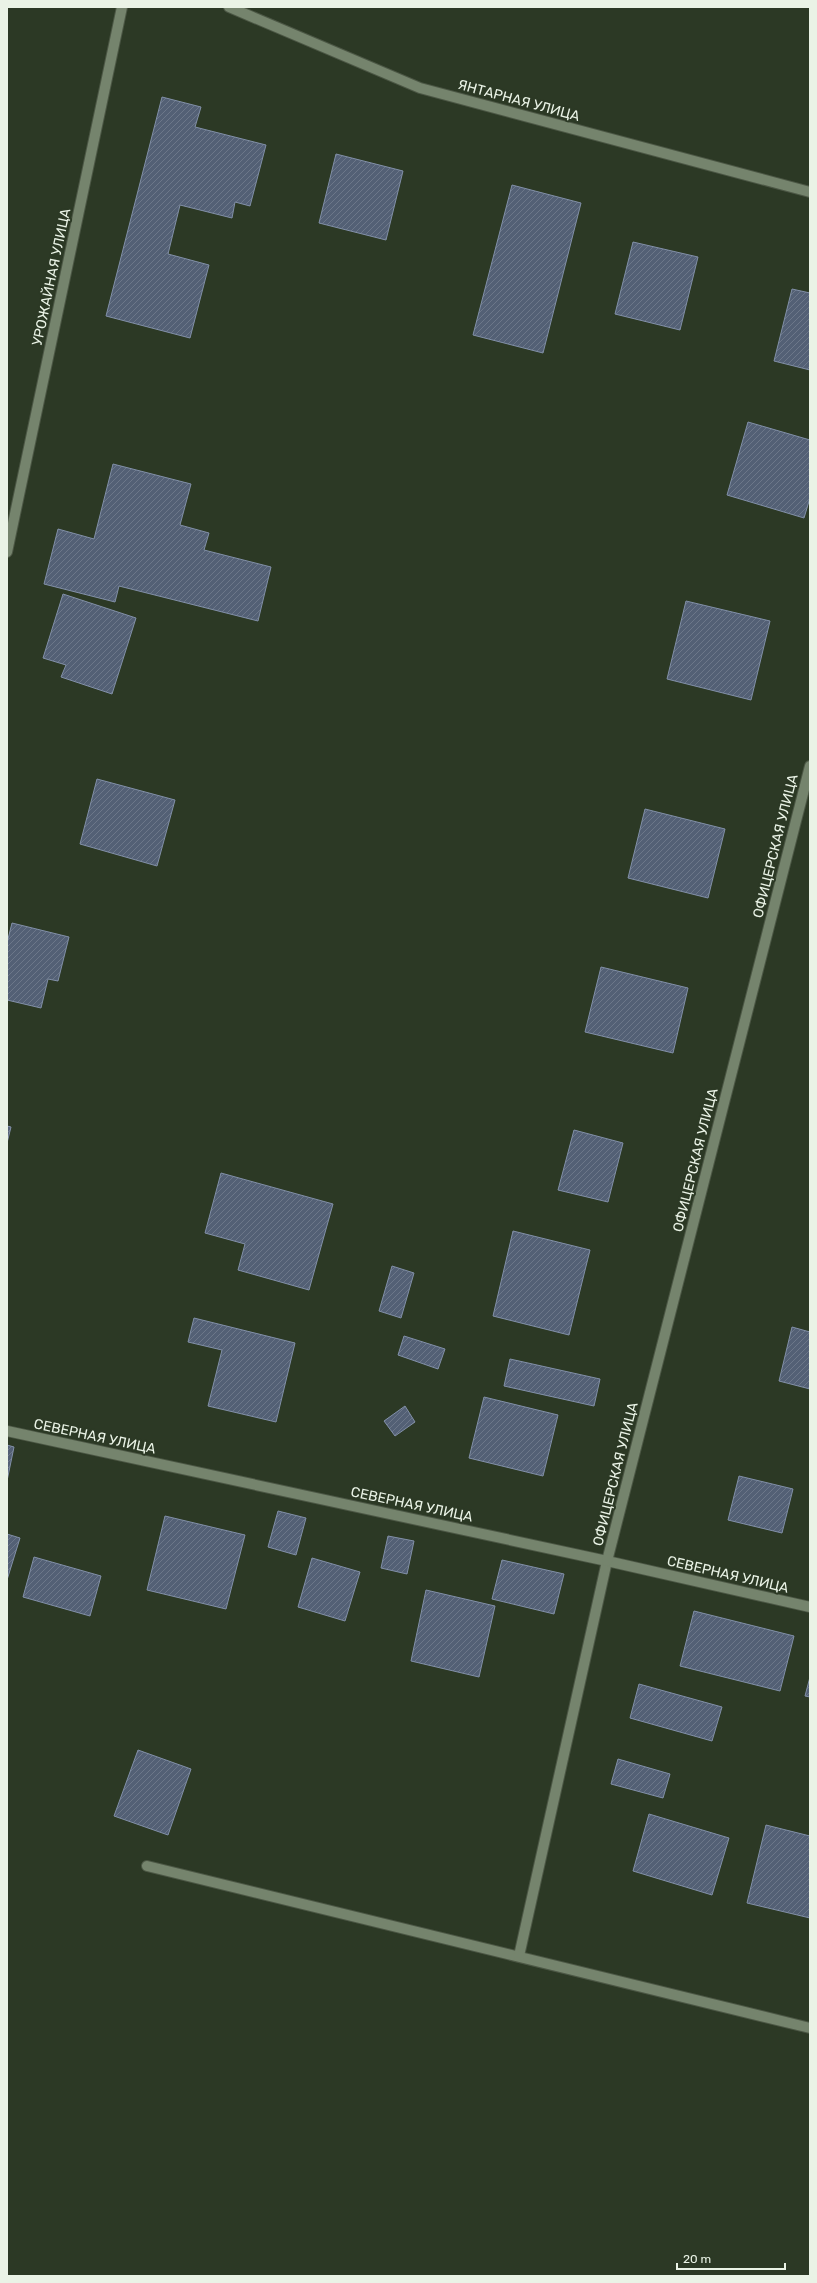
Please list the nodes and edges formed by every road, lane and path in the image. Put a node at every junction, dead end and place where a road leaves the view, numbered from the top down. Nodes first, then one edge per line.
1 (122, 7) edge
2 (229, 7) edge
3 (810, 192) edge
4 (7, 552) edge
5 (810, 766) edge
6 (7, 1431) edge
7 (607, 1561) junction
8 (810, 1607) edge
9 (147, 1866) dead end
10 (519, 1956) junction
11 (810, 2028) edge

1 - 4 street, УРОЖАЙНАЯ УЛИЦА
2 - 3 street, ЯНТАРНАЯ УЛИЦА
5 - 7 street, ОФИЦЕРСКАЯ УЛИЦА
6 - 7 street, СЕВЕРНАЯ УЛИЦА
7 - 8 street, СЕВЕРНАЯ УЛИЦА
7 - 10 street, ОФИЦЕРСКАЯ УЛИЦА
9 - 10 street
10 - 11 street

